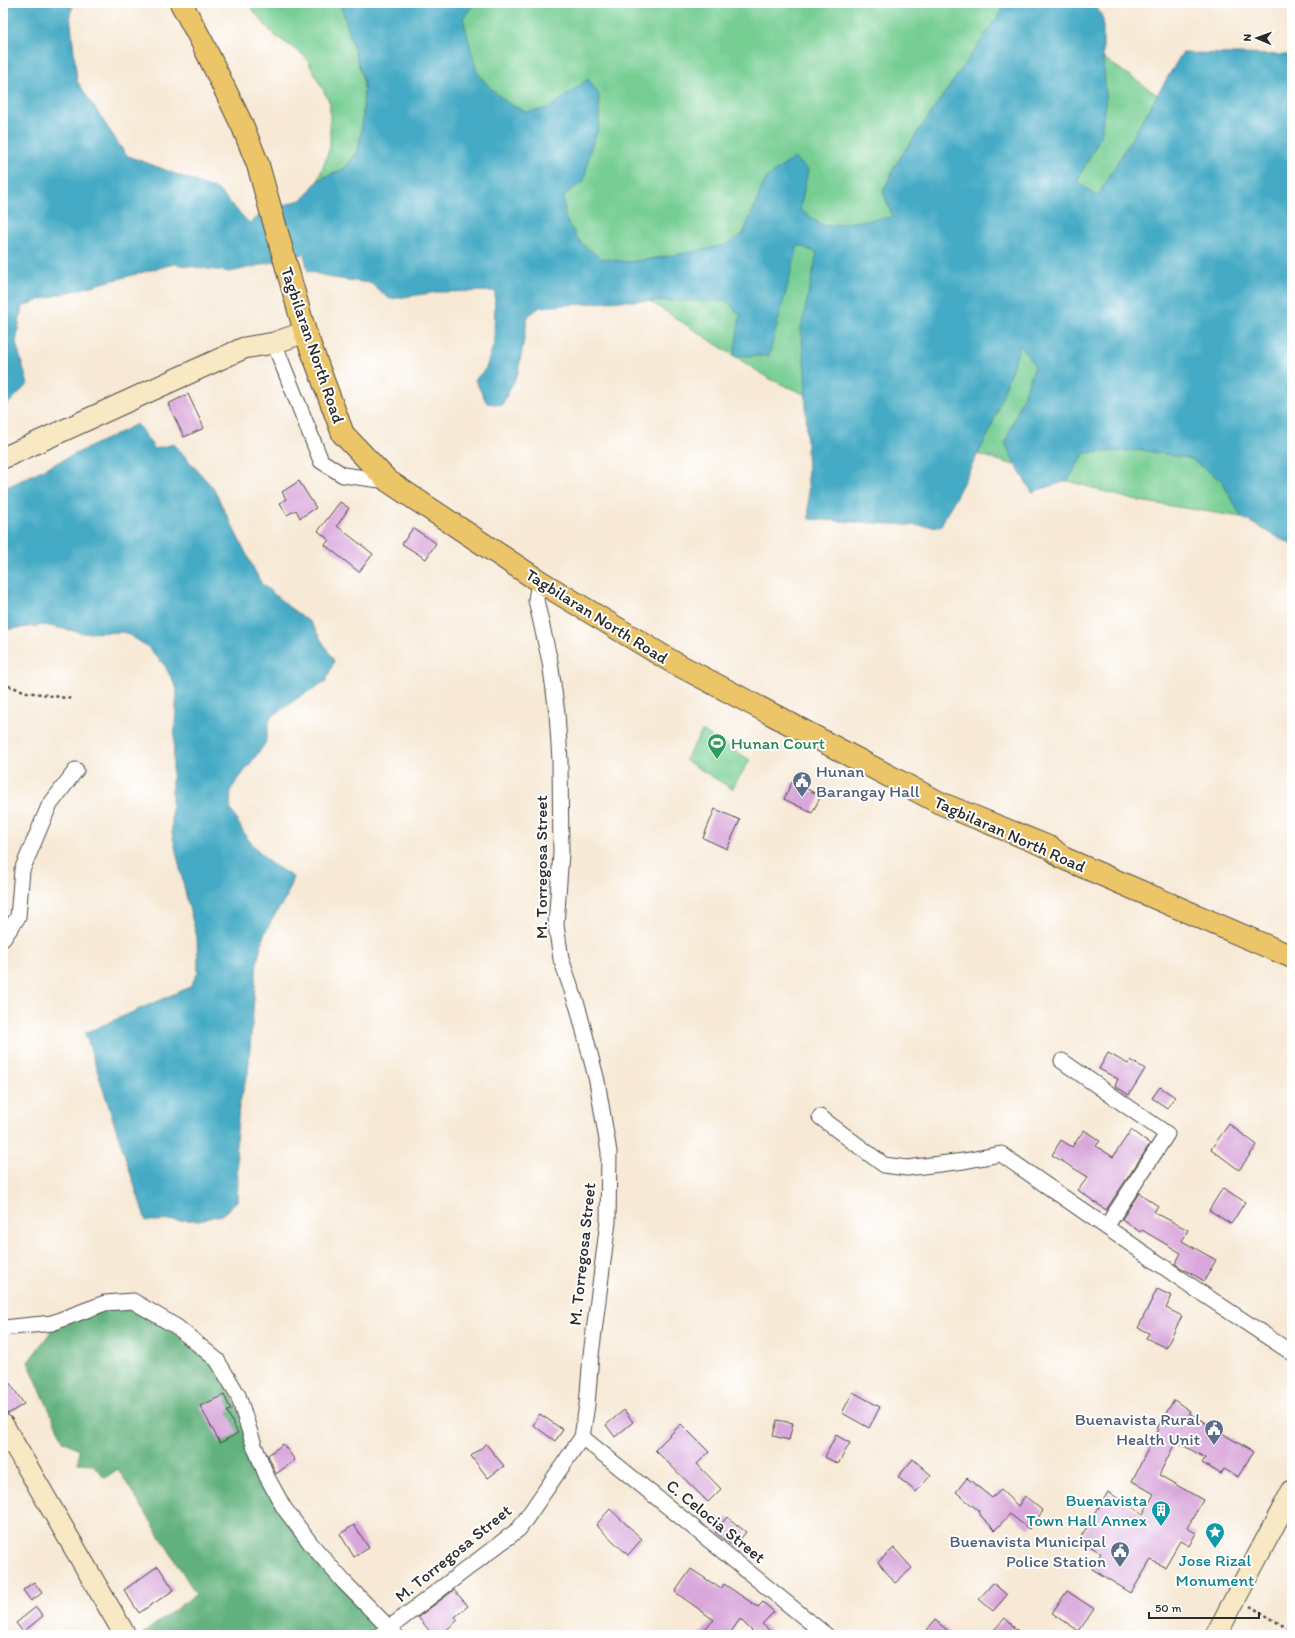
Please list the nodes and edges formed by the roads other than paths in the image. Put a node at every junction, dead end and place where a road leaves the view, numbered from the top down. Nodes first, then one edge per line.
1 (181, 3) edge
2 (305, 332) junction
3 (274, 343) junction
4 (3, 458) edge
5 (388, 481) junction
6 (539, 581) junction
7 (76, 770) dead end
8 (3, 939) edge
9 (1292, 957) edge
10 (1062, 1061) dead end
11 (820, 1117) dead end
12 (1106, 1227) junction
13 (3, 1328) edge
14 (1292, 1353) edge
15 (3, 1425) edge
16 (582, 1437) junction
17 (1292, 1491) edge
18 (388, 1633) edge
19 (126, 1635) edge
20 (826, 1635) edge
21 (1216, 1635) edge

1 - 2 main road, Tagbilaran North Road
2 - 3 street
2 - 5 main road, Tagbilaran North Road
3 - 4 street
3 - 5 street
5 - 6 main road, Tagbilaran North Road
6 - 9 main road, Tagbilaran North Road
6 - 16 street, M. Torregosa Street
7 - 8 street
10 - 12 street
11 - 12 street
12 - 14 street
13 - 18 street
15 - 19 street
16 - 18 street, M. Torregosa Street
16 - 20 street, C. Celocia Street
17 - 21 street

